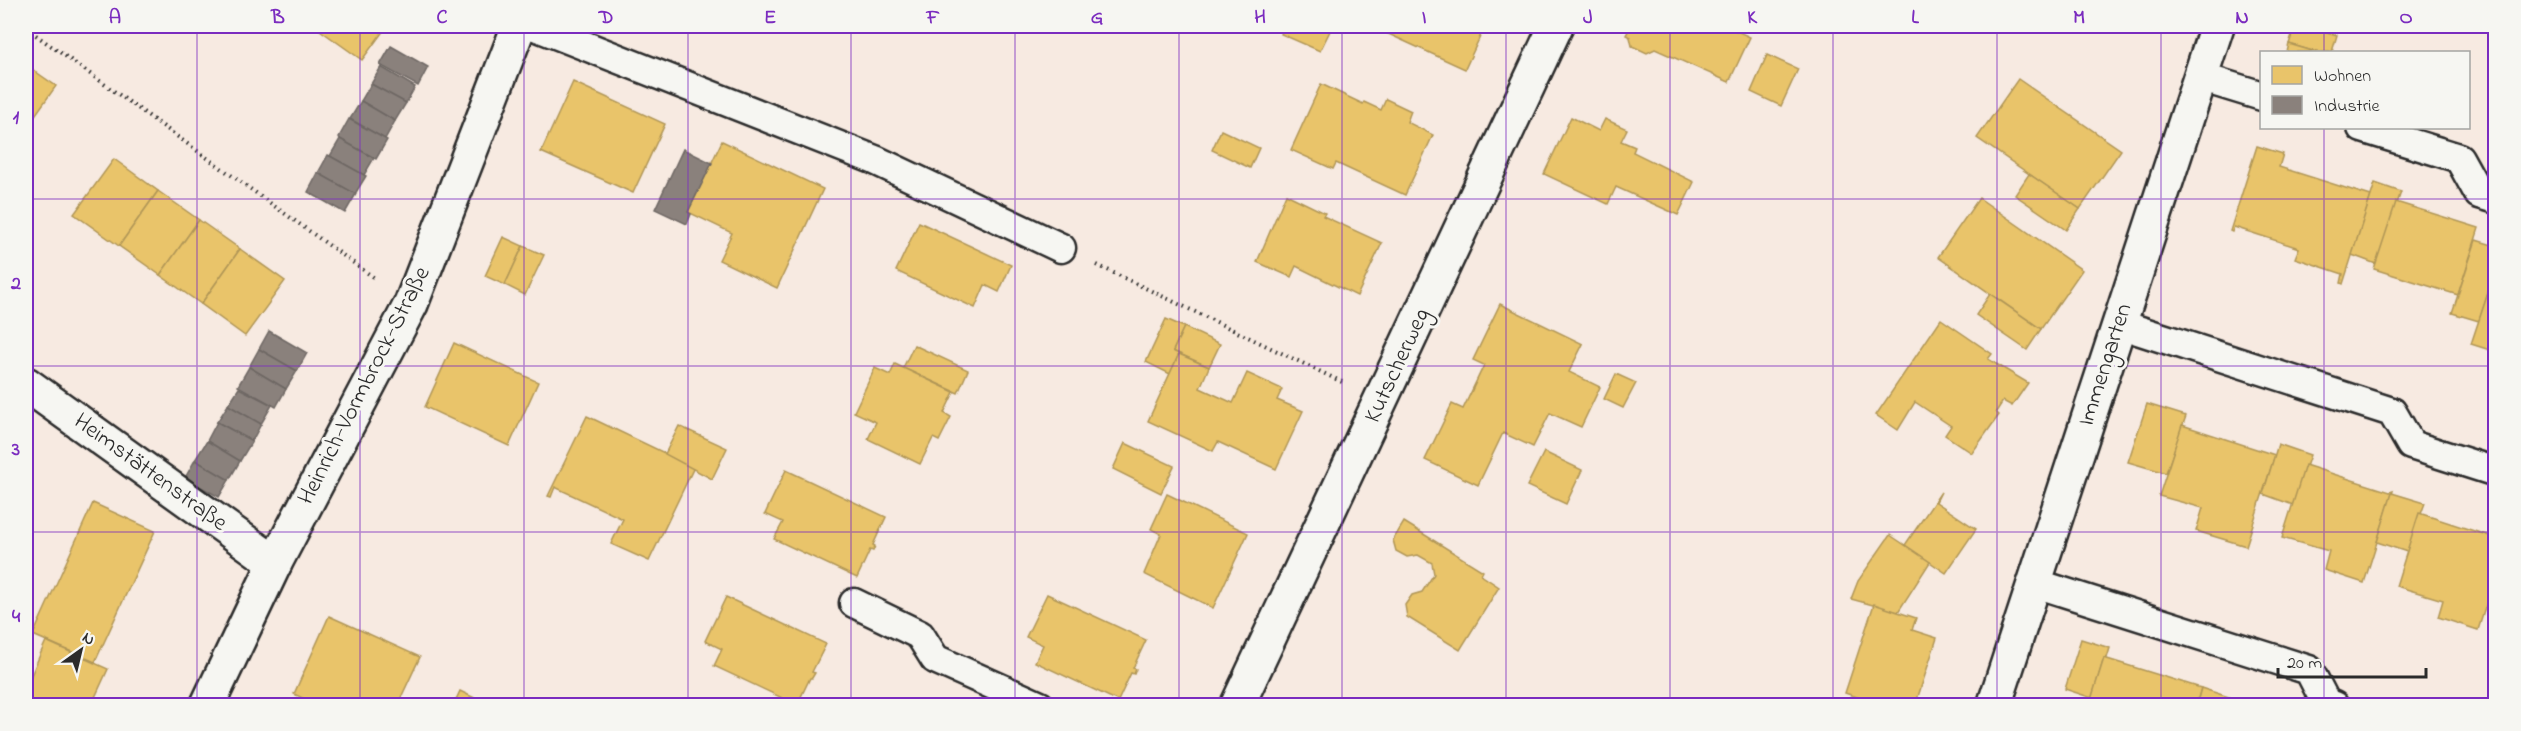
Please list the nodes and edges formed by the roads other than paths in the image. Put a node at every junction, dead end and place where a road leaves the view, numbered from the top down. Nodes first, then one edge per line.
1 (519, 26) edge
2 (535, 26) edge
3 (1556, 26) edge
4 (2217, 26) edge
5 (2200, 77) junction
6 (2260, 95) edge
7 (2365, 129) edge
8 (2496, 200) edge
9 (1061, 248) road end
10 (2119, 324) junction
11 (26, 384) edge
12 (2496, 472) edge
13 (275, 563) junction
14 (2035, 583) junction
15 (854, 603) dead end
16 (207, 705) edge
17 (1040, 705) edge
18 (1237, 705) edge
19 (1994, 705) edge
20 (2334, 705) edge

1 - 13 street, Heinrich-Vormbrock-Straße
2 - 9 lane
3 - 18 street, Kutscherweg
4 - 5 street, Immengarten
5 - 6 lane
5 - 10 street, Immengarten
7 - 8 lane
10 - 12 lane
10 - 14 street, Immengarten
11 - 13 street, Heimstättenstraße
13 - 16 street, Heinrich-Vormbrock-Straße
14 - 19 street, Immengarten
14 - 20 lane
15 - 17 lane

